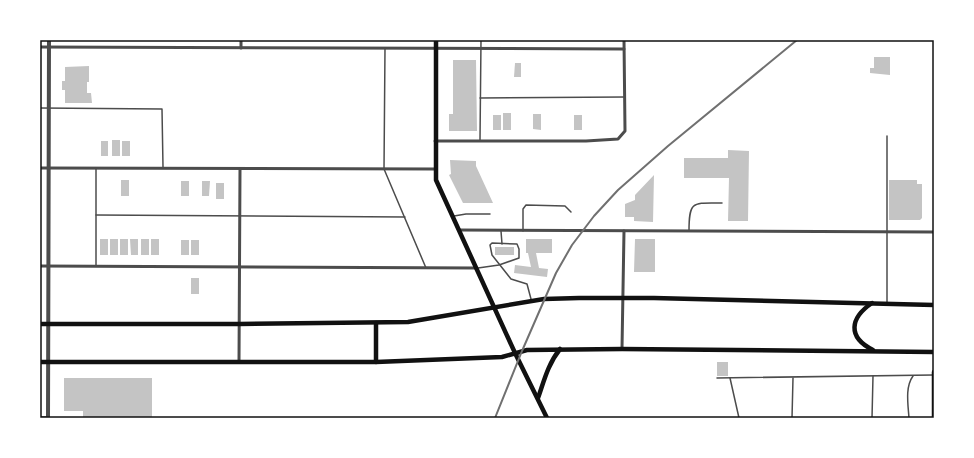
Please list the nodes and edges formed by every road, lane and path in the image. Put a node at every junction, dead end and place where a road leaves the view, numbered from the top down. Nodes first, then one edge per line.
1 (49, 40) edge
2 (241, 40) edge
3 (436, 40) edge
4 (481, 40) edge
5 (624, 40) edge
6 (40, 47) edge
7 (49, 47) junction
8 (241, 48) junction
9 (386, 48) junction
10 (436, 48) junction
11 (481, 49) junction
12 (624, 49) junction
13 (625, 96) junction
14 (480, 98) junction
15 (40, 108) edge
16 (49, 108) junction
17 (887, 136) dead end
18 (435, 141) junction
19 (480, 141) junction
20 (40, 168) edge
21 (48, 168) junction
22 (162, 168) junction
23 (96, 169) junction
24 (240, 169) junction
25 (384, 169) junction
26 (436, 169) junction
27 (722, 203) dead end
28 (571, 212) dead end
29 (490, 214) dead end
30 (96, 215) junction
31 (240, 216) junction
32 (452, 216) junction
33 (405, 217) junction
34 (459, 230) junction
35 (501, 230) junction
36 (523, 231) junction
37 (624, 231) junction
38 (689, 231) junction
39 (888, 232) junction
40 (934, 232) edge
41 (502, 244) junction
42 (500, 265) junction
43 (40, 266) edge
44 (48, 266) junction
45 (96, 266) junction
46 (239, 267) junction
47 (426, 268) junction
48 (477, 268) junction
49 (623, 298) junction
50 (532, 301) junction
51 (872, 303) junction
52 (887, 304) junction
53 (934, 305) edge
54 (494, 308) junction
55 (376, 323) junction
56 (40, 324) edge
57 (48, 324) junction
58 (239, 324) junction
59 (560, 349) junction
60 (622, 349) junction
61 (875, 351) junction
62 (934, 352) edge
63 (515, 353) junction
64 (40, 362) edge
65 (48, 362) junction
66 (239, 362) junction
67 (376, 362) junction
68 (934, 372) edge
69 (873, 376) junction
70 (913, 376) junction
71 (793, 377) junction
72 (934, 377) edge
73 (717, 378) dead end
74 (730, 378) junction
75 (538, 398) junction
76 (40, 417) edge
77 (48, 417) edge
78 (547, 418) edge
79 (739, 418) edge
80 (792, 418) edge
81 (872, 418) edge
82 (908, 418) edge
83 (934, 418) edge

1 - 7 street
2 - 8 street
3 - 10 main road
4 - 11 lane
5 - 12 street
6 - 7 street
7 - 8 street
7 - 16 street
8 - 9 street
9 - 10 street
9 - 25 lane
10 - 11 street
10 - 18 main road
11 - 12 street
11 - 14 lane
12 - 13 street
13 - 14 lane
13 - 19 street
14 - 19 lane
15 - 16 lane
16 - 21 street
16 - 22 lane
17 - 39 lane
18 - 19 street
18 - 26 main road
20 - 21 street
21 - 23 street
21 - 44 street
22 - 23 street
22 - 24 street
23 - 30 lane
24 - 25 street
24 - 31 street
25 - 26 street
25 - 33 lane
26 - 32 main road
27 - 38 lane
28 - 36 lane
29 - 32 lane
30 - 31 lane
30 - 45 lane
31 - 33 lane
31 - 46 street
32 - 34 main road
33 - 47 lane
34 - 35 street
34 - 48 main road
35 - 36 street
35 - 41 lane
36 - 37 street
37 - 38 street
37 - 49 street
38 - 39 street
39 - 40 street
39 - 52 lane
41 - 42 lane
41 - 42 lane
42 - 48 lane
42 - 50 lane
43 - 44 street
44 - 45 street
44 - 57 street
45 - 46 street
46 - 47 street
46 - 58 street
47 - 48 street
48 - 54 main road
49 - 50 main road
49 - 51 main road
49 - 60 street
50 - 54 main road
51 - 52 main road
51 - 61 main road
52 - 53 main road
54 - 55 main road
54 - 63 main road
55 - 58 main road
55 - 67 main road
56 - 57 main road
57 - 58 main road
57 - 65 street
58 - 66 street
59 - 60 main road
59 - 63 main road
59 - 75 main road
60 - 61 main road
61 - 62 main road
63 - 67 main road
63 - 75 main road
64 - 65 main road
65 - 66 main road
65 - 77 street
66 - 67 main road
68 - 72 main road
69 - 70 lane
69 - 71 lane
69 - 81 lane
70 - 72 lane
70 - 82 lane
71 - 74 lane
71 - 80 lane
72 - 83 main road
73 - 74 lane
74 - 79 lane
75 - 78 main road
76 - 77 lane

